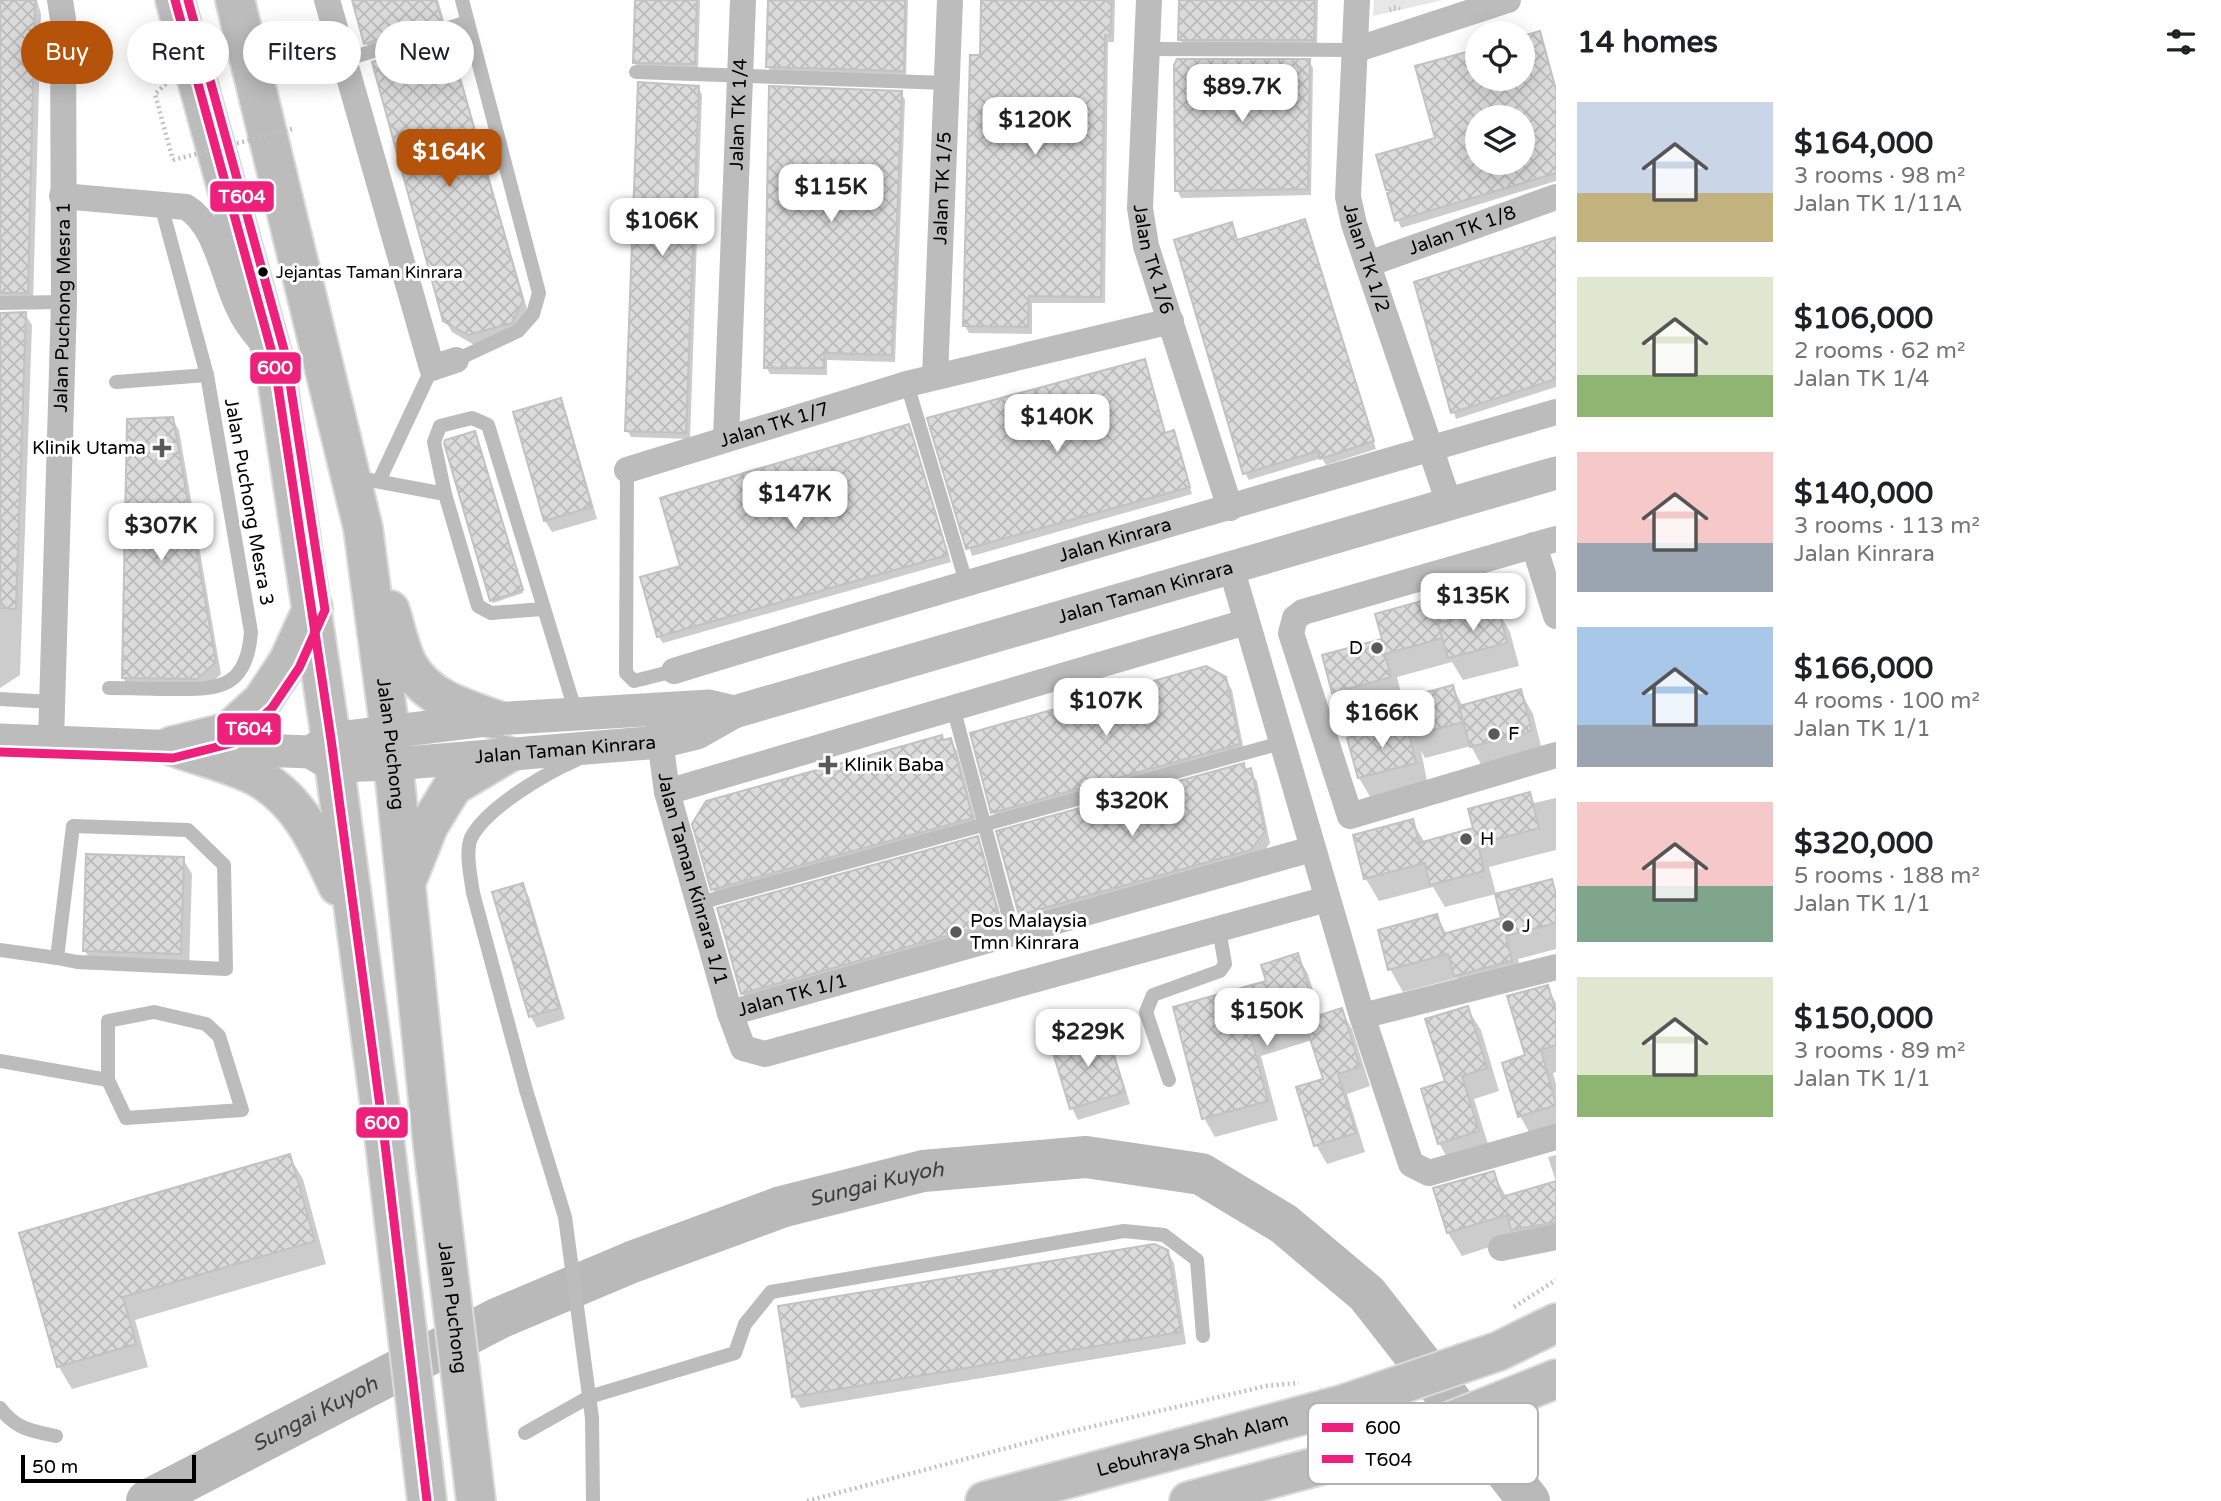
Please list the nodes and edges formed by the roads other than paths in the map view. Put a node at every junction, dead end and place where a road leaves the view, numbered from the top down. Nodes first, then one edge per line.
1 (60, 0) edge
2 (175, 0) edge
3 (235, 0) edge
4 (327, 0) edge
5 (463, 0) edge
6 (743, 0) edge
7 (950, 0) edge
8 (1149, 0) edge
9 (1357, 0) edge
10 (1508, 0) edge
11 (333, 21) edge
12 (468, 21) edge
13 (474, 45) edge
14 (1147, 49) junction
15 (1355, 50) junction
16 (636, 72) dead end
17 (740, 75) junction
18 (947, 83) junction
19 (352, 84) edge
20 (62, 196) junction
21 (1556, 197) edge
22 (161, 205) junction
23 (1368, 264) junction
24 (64, 302) junction
25 (0, 303) edge
26 (1171, 321) junction
27 (274, 360) junction
28 (444, 364) junction
29 (207, 374) junction
30 (935, 377) junction
31 (116, 382) dead end
32 (907, 384) junction
33 (1556, 412) edge
34 (726, 438) junction
35 (1431, 449) junction
36 (627, 470) joint
37 (1556, 473) edge
38 (364, 479) junction
39 (445, 494) junction
40 (1450, 506) junction
41 (1230, 508) junction
42 (363, 528) junction
43 (1545, 542) edge
44 (1231, 567) junction
45 (966, 582) junction
46 (313, 607) junction
47 (541, 609) junction
48 (1556, 615) edge
49 (1246, 622) junction
50 (674, 671) joint
51 (109, 688) dead end
52 (0, 699) edge
53 (52, 702) junction
54 (953, 707) junction
55 (656, 709) junction
56 (734, 712) junction
57 (577, 716) junction
58 (494, 719) junction
59 (0, 740) edge
60 (51, 741) junction
61 (660, 742) junction
62 (1282, 743) junction
63 (172, 746) junction
64 (606, 747) junction
65 (391, 748) junction
66 (325, 752) junction
67 (505, 755) junction
68 (1556, 755) edge
69 (667, 792) junction
70 (985, 824) junction
71 (1312, 849) junction
72 (405, 884) junction
73 (1327, 899) junction
74 (699, 903) junction
75 (353, 916) junction
76 (1219, 929) junction
77 (1013, 932) junction
78 (0, 950) edge
79 (57, 958) junction
80 (1556, 967) edge
81 (730, 1013) junction
82 (1362, 1016) junction
83 (0, 1062) edge
84 (108, 1080) junction
85 (1170, 1080) dead end
86 (1556, 1137) edge
87 (1556, 1237) edge
88 (1501, 1248) dead end
89 (1556, 1323) edge
90 (1203, 1336) dead end
91 (1540, 1387) edge
92 (589, 1397) junction
93 (1346, 1403) edge
94 (1499, 1403) edge
95 (0, 1408) edge
96 (1308, 1414) edge
97 (525, 1433) dead end
98 (56, 1436) dead end
99 (1308, 1469) edge
100 (427, 1501) edge
101 (477, 1501) edge
102 (593, 1501) edge
103 (985, 1501) edge
104 (1189, 1501) edge

1 - 20 street, Jalan Puchong Mesra 1
2 - 27 main road
3 - 38 main road, Jalan Puchong
4 - 11 street
5 - 12 lane
6 - 17 street, Jalan TK 1/4
7 - 18 street, Jalan TK 1/5
8 - 14 street, Jalan TK 1/6
9 - 15 street, Jalan TK 1/2
10 - 15 street
13 - 28 lane
14 - 15 lane
14 - 26 street, Jalan TK 1/6
15 - 23 street, Jalan TK 1/2
16 - 17 lane
17 - 18 lane
17 - 34 street, Jalan TK 1/4
18 - 30 street, Jalan TK 1/5
19 - 28 street
20 - 22 street
20 - 24 street, Jalan Puchong Mesra 1
21 - 23 street, Jalan TK 1/8
22 - 27 street
22 - 29 lane, Jalan Puchong Mesra 3
23 - 35 street, Jalan TK 1/2
24 - 25 lane
24 - 53 street, Jalan Puchong Mesra 1
26 - 30 street, Jalan TK 1/7
26 - 41 street, Jalan TK 1/6
27 - 46 main road
28 - 38 lane
29 - 31 lane
29 - 51 lane, Jalan Puchong Mesra 3
30 - 32 street, Jalan TK 1/7
32 - 34 street, Jalan TK 1/7
32 - 45 lane
33 - 35 street, Jalan Kinrara
34 - 36 street, Jalan TK 1/7
35 - 40 street, Jalan TK 1/2
35 - 41 street, Jalan Kinrara
36 - 50 lane, Jalan TK 1/7
37 - 40 street, Jalan Taman Kinrara
38 - 39 lane
38 - 42 main road, Jalan Puchong
39 - 47 lane
39 - 47 lane
40 - 44 street, Jalan Taman Kinrara
41 - 45 street, Jalan Kinrara
42 - 58 main road
42 - 65 main road, Jalan Puchong
43 - 48 street
43 - 68 street
44 - 49 street
44 - 56 street, Jalan Taman Kinrara
45 - 50 street, Jalan Kinrara
46 - 63 main road
46 - 66 main road
47 - 57 lane
49 - 54 street
49 - 62 street
52 - 53 lane
53 - 60 street, Jalan Puchong Mesra 1
54 - 69 street
54 - 70 lane
55 - 56 street, Jalan Taman Kinrara
55 - 57 street, Jalan Taman Kinrara
55 - 61 street
56 - 61 street, Jalan Taman Kinrara
57 - 58 street, Jalan Taman Kinrara
58 - 65 street, Jalan Taman Kinrara
59 - 60 street
60 - 63 street
61 - 64 street, Jalan Taman Kinrara
61 - 69 street, Jalan Taman Kinrara 1/1
62 - 70 lane
62 - 71 street
63 - 66 street
63 - 75 main road
64 - 67 street, Jalan Taman Kinrara
64 - 92 lane
65 - 66 street
65 - 67 street, Jalan Taman Kinrara
65 - 72 main road, Jalan Puchong
66 - 75 main road
67 - 72 main road
69 - 74 street, Jalan Taman Kinrara 1/1
70 - 74 lane
70 - 77 lane
71 - 73 street
71 - 77 street, Jalan TK 1/1
72 - 101 main road, Jalan Puchong
73 - 76 street, Jalan TK 1/1
73 - 82 street
74 - 81 street, Jalan Taman Kinrara 1/1
75 - 100 main road
76 - 81 street, Jalan TK 1/1
76 - 85 lane
77 - 81 street, Jalan TK 1/1
78 - 79 lane
79 - 79 lane
80 - 82 street
82 - 86 street
83 - 84 lane
84 - 84 lane
87 - 88 street
89 - 93 main road, Lebuhraya Shah Alam
90 - 92 lane
91 - 94 main road
92 - 97 lane
92 - 102 lane
95 - 98 lane
96 - 103 main road, Lebuhraya Shah Alam
99 - 104 main road

